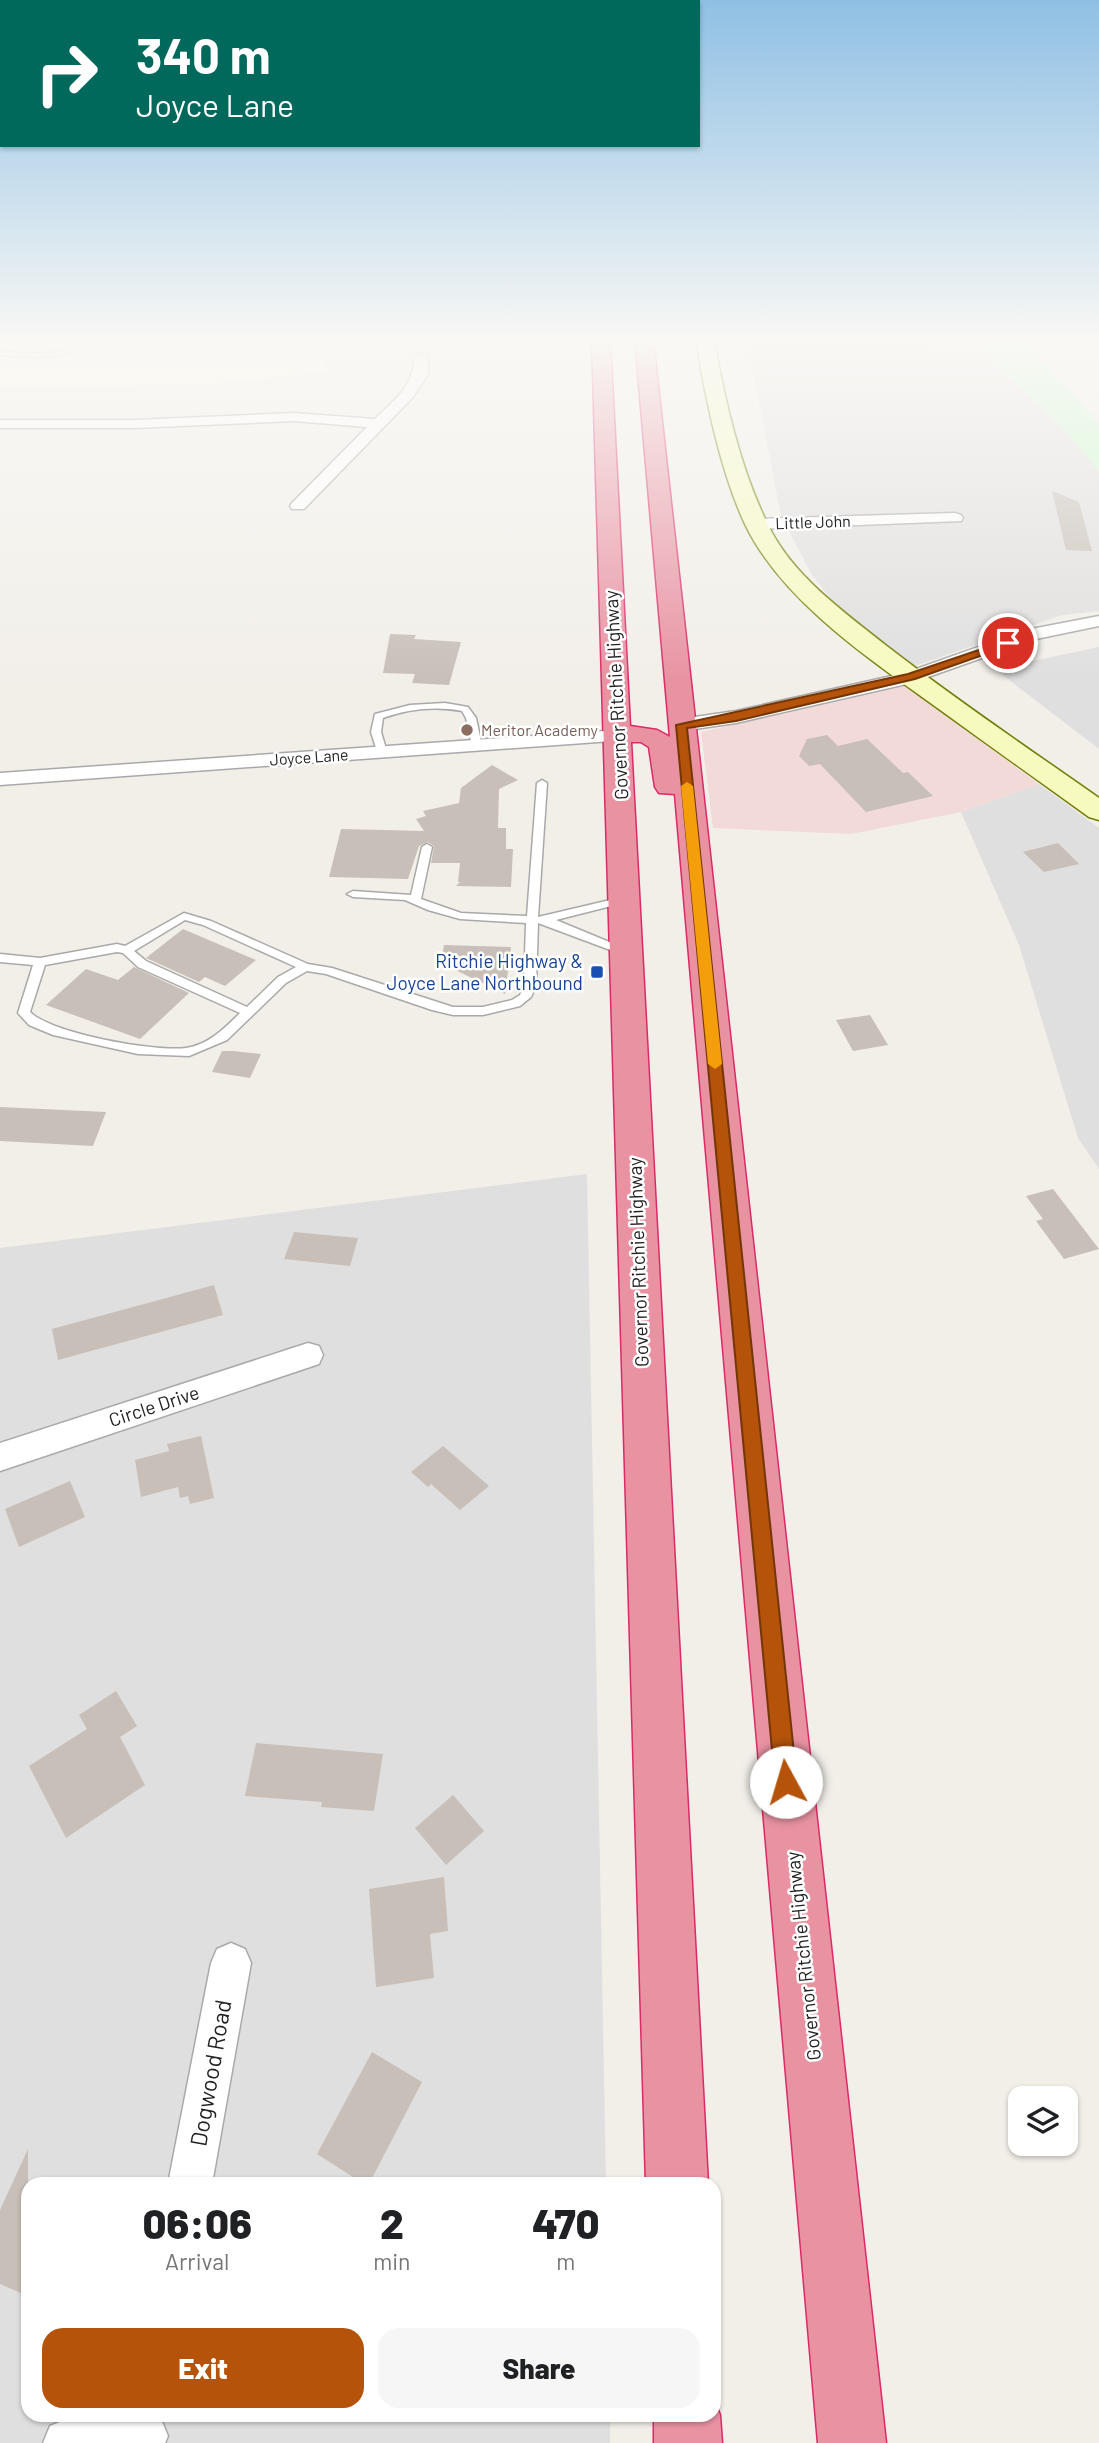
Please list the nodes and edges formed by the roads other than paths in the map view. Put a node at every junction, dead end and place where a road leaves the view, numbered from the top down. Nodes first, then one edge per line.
1 (349, 454) edge
2 (606, 454) edge
3 (655, 454) edge
4 (732, 454) edge
5 (298, 506) dead end
6 (955, 517) dead end
7 (756, 524) junction
8 (1099, 621) edge
9 (614, 667) junction
10 (911, 677) junction
11 (681, 725) junction
12 (619, 736) junction
13 (477, 746) junction
14 (382, 752) junction
15 (0, 779) edge
16 (542, 783) dead end
17 (1099, 811) edge
18 (693, 839) junction
19 (427, 847) dead end
20 (353, 894) dead end
21 (415, 900) junction
22 (623, 900) junction
23 (538, 920) junction
24 (127, 950) junction
25 (625, 951) junction
26 (0, 958) edge
27 (40, 962) junction
28 (305, 967) junction
29 (248, 1012) junction
30 (308, 1355) dead end
31 (0, 1457) edge
32 (231, 1963) dead end
33 (191, 2177) edge
34 (677, 2177) edge
35 (687, 2422) edge
36 (145, 2431) edge
37 (67, 2443) edge
38 (688, 2443) edge
39 (852, 2443) edge

1 - 5 street
2 - 9 highway, Governor Ritchie Highway
3 - 11 highway, Governor Ritchie Highway
4 - 7 street
6 - 7 street, Little John
7 - 10 street
8 - 10 street
9 - 11 highway
9 - 12 highway, Governor Ritchie Highway
10 - 11 street
10 - 17 street
11 - 18 highway, Governor Ritchie Highway
12 - 13 street, Joyce Lane
12 - 18 highway
12 - 22 highway, Governor Ritchie Highway
13 - 14 street, Joyce Lane
13 - 14 lane
14 - 15 street, Joyce Lane
16 - 23 lane
18 - 39 highway, Governor Ritchie Highway
19 - 21 lane
20 - 21 lane
21 - 23 lane
22 - 23 lane
22 - 25 highway, Governor Ritchie Highway
23 - 25 lane
23 - 28 lane
24 - 27 lane
24 - 28 lane
24 - 29 lane
25 - 34 highway, Governor Ritchie Highway
26 - 27 lane
27 - 29 lane
28 - 29 lane
30 - 31 street, Circle Drive
32 - 33 street, Dogwood Road
35 - 38 highway
36 - 37 street

